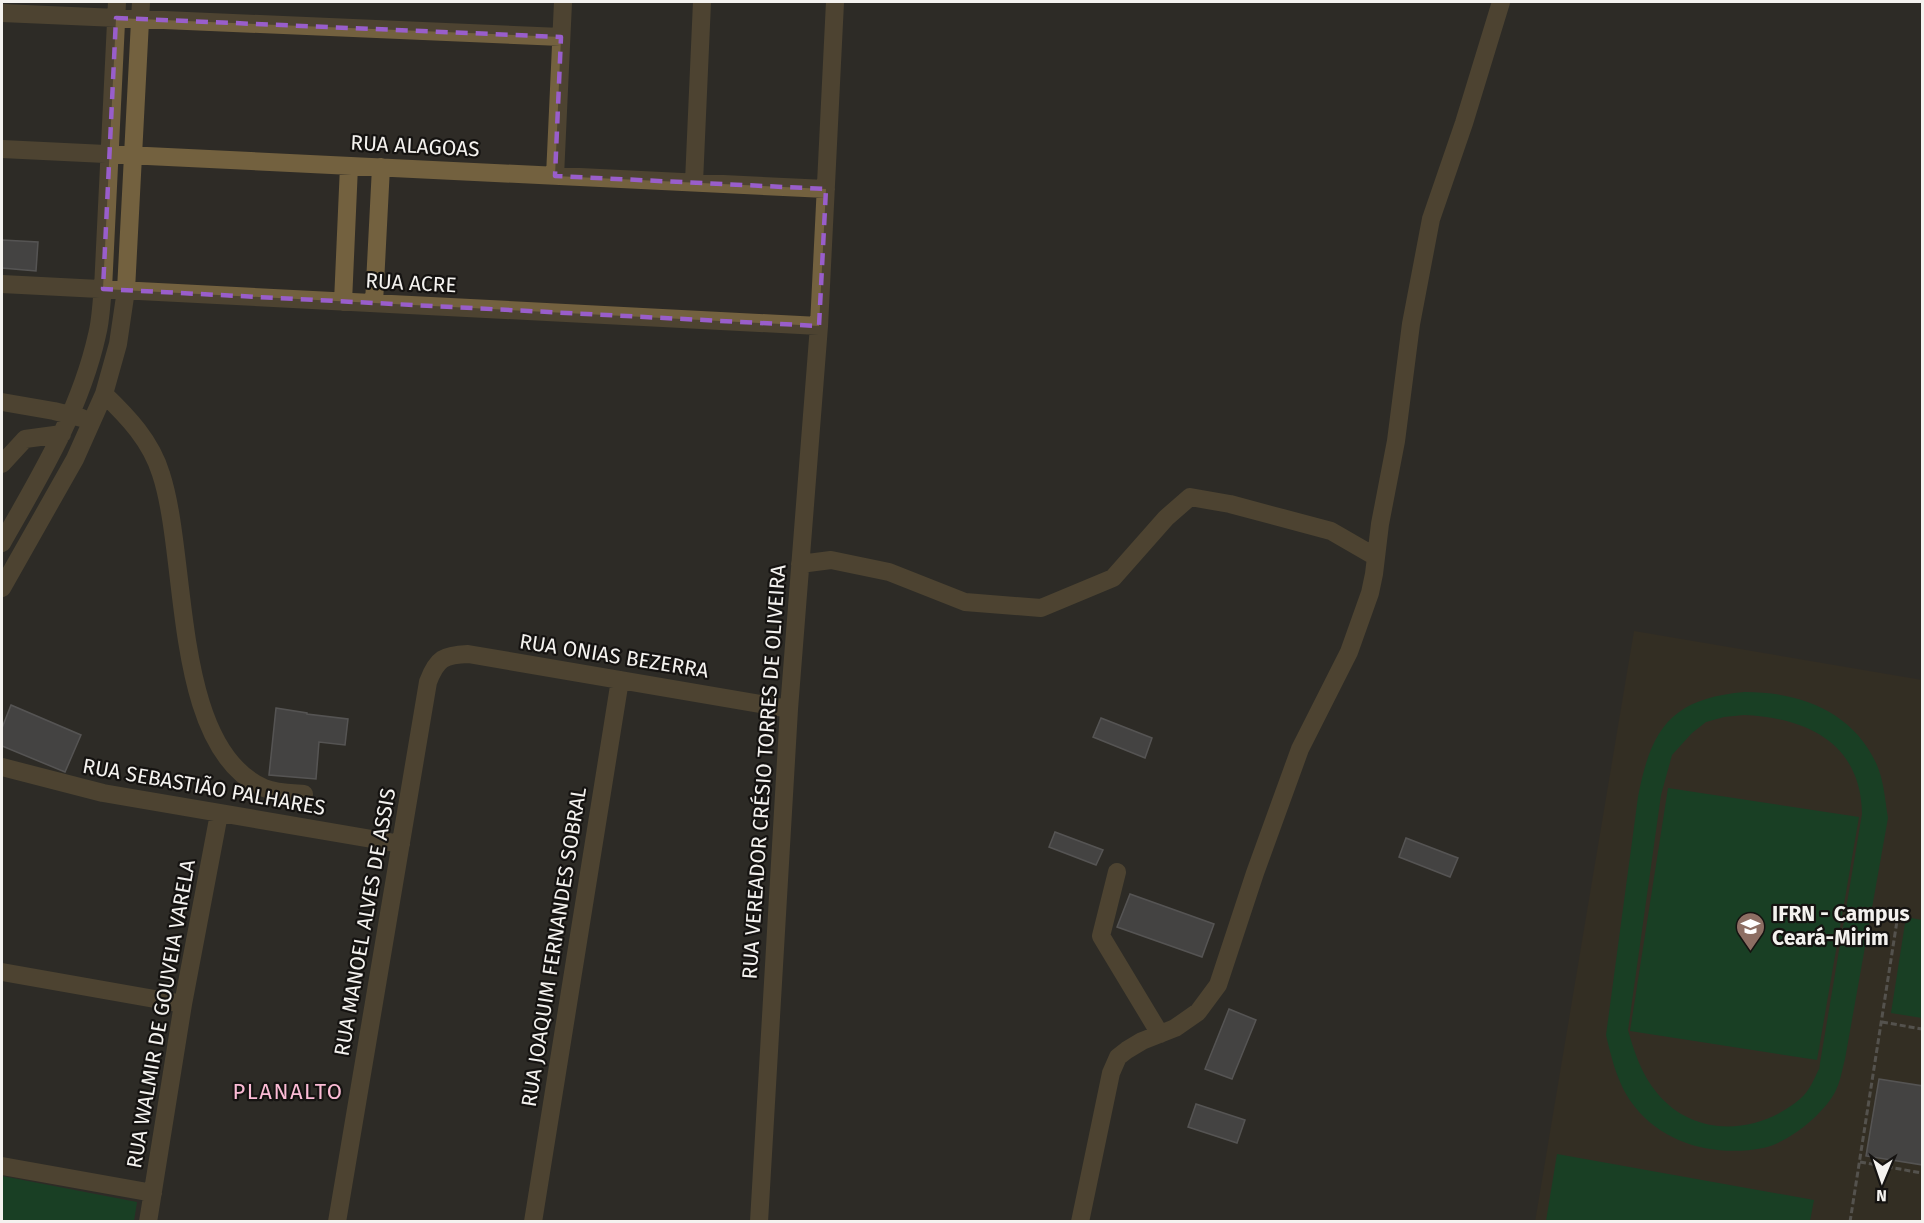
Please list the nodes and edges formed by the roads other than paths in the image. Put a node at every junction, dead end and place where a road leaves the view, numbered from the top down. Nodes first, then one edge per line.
1 (563, 2) edge
2 (702, 2) edge
3 (835, 2) edge
4 (1501, 2) edge
5 (117, 10) edge
6 (140, 10) edge
7 (2, 12) edge
8 (561, 37) junction
9 (2, 149) edge
10 (110, 154) junction
11 (133, 155) junction
12 (349, 166) junction
13 (381, 167) junction
14 (555, 176) junction
15 (694, 182) junction
16 (826, 189) junction
17 (2, 284) edge
18 (103, 289) junction
19 (126, 290) junction
20 (343, 302) junction
21 (374, 303) junction
22 (819, 326) junction
23 (104, 394) junction
24 (2, 402) edge
25 (71, 415) junction
26 (93, 422) junction
27 (62, 434) junction
28 (2, 464) edge
29 (2, 543) edge
30 (1376, 557) junction
31 (800, 564) junction
32 (2, 588) edge
33 (434, 666) joint
34 (620, 680) junction
35 (789, 709) junction
36 (2, 767) edge
37 (304, 794) dead end
38 (219, 814) junction
39 (401, 844) junction
40 (1117, 872) dead end
41 (2, 972) edge
42 (183, 1004) junction
43 (1160, 1034) junction
44 (2, 1166) edge
45 (153, 1193) junction
46 (148, 1221) edge
47 (337, 1221) edge
48 (534, 1221) edge
49 (759, 1221) edge
50 (1080, 1221) edge

1 - 8 street
2 - 15 street
3 - 16 street, RUA VEREADOR CRÉSIO TORRES DE OLIVEIRA
4 - 30 street
5 - 6 street
5 - 7 street
5 - 10 street
6 - 8 street
6 - 11 street
8 - 14 street
9 - 10 street, RUA ALAGOAS
10 - 11 street, RUA ALAGOAS
10 - 18 street
11 - 12 street, RUA ALAGOAS
11 - 19 street
12 - 13 street, RUA ALAGOAS
12 - 20 street
13 - 14 street, RUA ALAGOAS
13 - 21 street
14 - 15 street, RUA ALAGOAS
15 - 16 street, RUA ALAGOAS
16 - 22 street, RUA VEREADOR CRÉSIO TORRES DE OLIVEIRA
17 - 18 street, RUA ACRE
18 - 19 street, RUA ACRE
18 - 25 street
19 - 20 street, RUA ACRE
19 - 23 street
20 - 21 street, RUA ACRE
21 - 22 street, RUA ACRE
22 - 31 street, RUA VEREADOR CRÉSIO TORRES DE OLIVEIRA
23 - 26 street
23 - 37 street
24 - 25 street
25 - 26 street
25 - 27 street
26 - 32 street
27 - 28 street
27 - 29 street
30 - 31 street
30 - 43 street
31 - 35 street, RUA VEREADOR CRÉSIO TORRES DE OLIVEIRA
33 - 34 street, RUA ONIAS BEZERRA
33 - 39 street, RUA MANOEL ALVES DE ASSIS
34 - 35 street, RUA ONIAS BEZERRA
34 - 48 street, RUA JOAQUIM FERNANDES SOBRAL
35 - 49 street, RUA VEREADOR CRÉSIO TORRES DE OLIVEIRA
36 - 38 street, RUA SEBASTIÃO PALHARES
38 - 39 street, RUA SEBASTIÃO PALHARES
38 - 42 street, RUA WALMIR DE GOUVEIA VARELA
39 - 47 street, RUA MANOEL ALVES DE ASSIS
40 - 43 street
41 - 42 street
42 - 45 street, RUA WALMIR DE GOUVEIA VARELA
43 - 50 street
44 - 45 street
45 - 46 street, RUA WALMIR DE GOUVEIA VARELA

